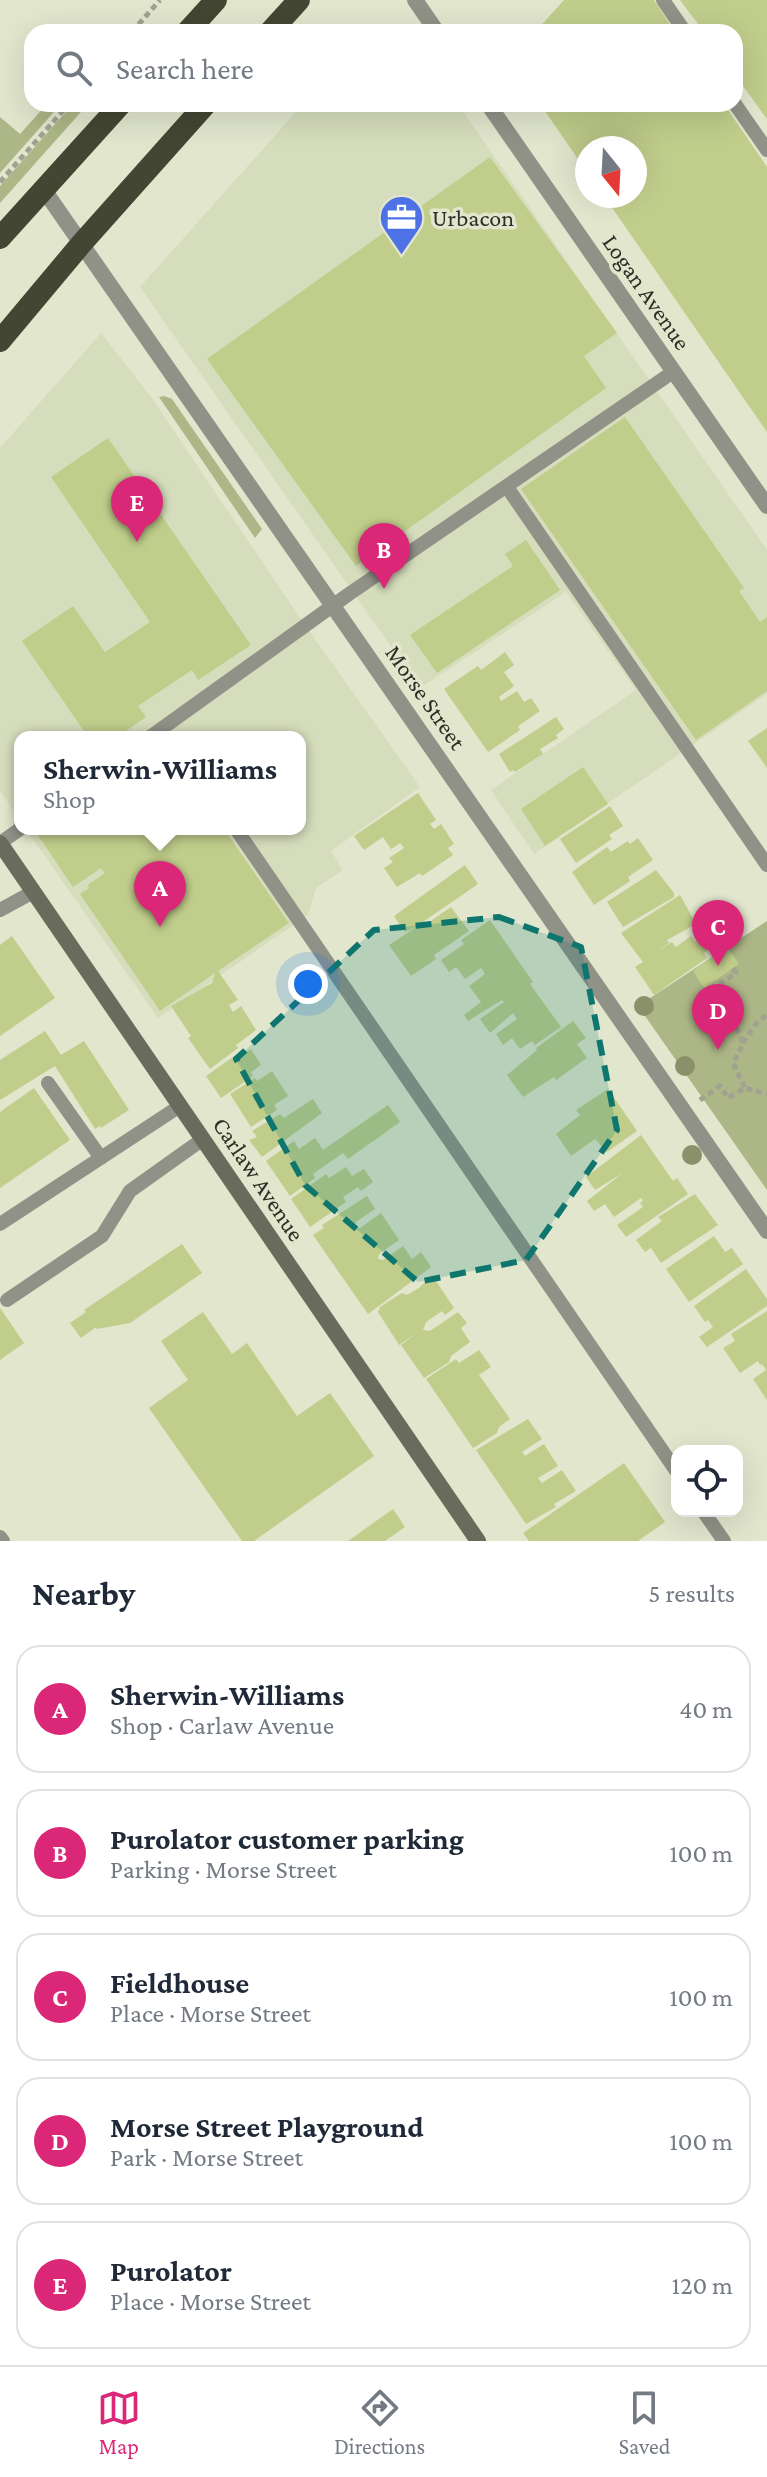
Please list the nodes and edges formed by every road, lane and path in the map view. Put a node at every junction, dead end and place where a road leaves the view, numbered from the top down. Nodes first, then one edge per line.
1 (160, 0) edge
2 (216, 0) edge
3 (299, 0) edge
4 (415, 0) edge
5 (663, 0) edge
6 (139, 24) edge
7 (194, 24) edge
8 (277, 24) edge
9 (432, 24) edge
10 (680, 24) edge
11 (62, 112) edge
12 (114, 112) edge
13 (199, 112) edge
14 (494, 112) edge
15 (741, 112) edge
16 (767, 150) edge
17 (0, 182) edge
18 (44, 190) junction
19 (0, 238) edge
20 (82, 243) junction
21 (0, 341) edge
22 (673, 372) junction
23 (507, 487) junction
24 (767, 506) edge
25 (334, 606) junction
26 (169, 731) edge
27 (240, 835) edge
28 (0, 843) edge
29 (767, 865) edge
30 (33, 892) junction
31 (0, 910) edge
32 (733, 968) dead end
33 (767, 1014) edge
34 (743, 1044) junction
35 (48, 1083) dead end
36 (745, 1088) junction
37 (767, 1094) edge
38 (700, 1100) dead end
39 (180, 1106) junction
40 (203, 1139) junction
41 (101, 1158) junction
42 (0, 1224) edge
43 (767, 1231) edge
44 (7, 1300) dead end
45 (671, 1463) edge
46 (707, 1517) edge
47 (478, 1541) edge
48 (724, 1541) edge

1 - 6 path
2 - 7 highway
3 - 8 highway
4 - 9 street
5 - 10 lane
11 - 17 path
12 - 18 highway
13 - 20 highway
14 - 22 street, Logan Avenue
15 - 16 lane
18 - 19 highway
18 - 20 street, Morse Street
20 - 21 highway
20 - 25 street, Morse Street
22 - 23 lane
22 - 24 street, Logan Avenue
23 - 25 lane
23 - 29 lane
25 - 26 lane
25 - 43 street, Morse Street
27 - 45 lane
28 - 30 main road, Carlaw Avenue
30 - 31 lane
30 - 39 main road, Carlaw Avenue
32 - 34 path
33 - 34 path
34 - 36 path
35 - 41 lane
36 - 37 path
36 - 38 path
39 - 40 main road, Carlaw Avenue
39 - 41 lane
40 - 44 lane
40 - 47 main road, Carlaw Avenue
41 - 42 lane
46 - 48 lane

